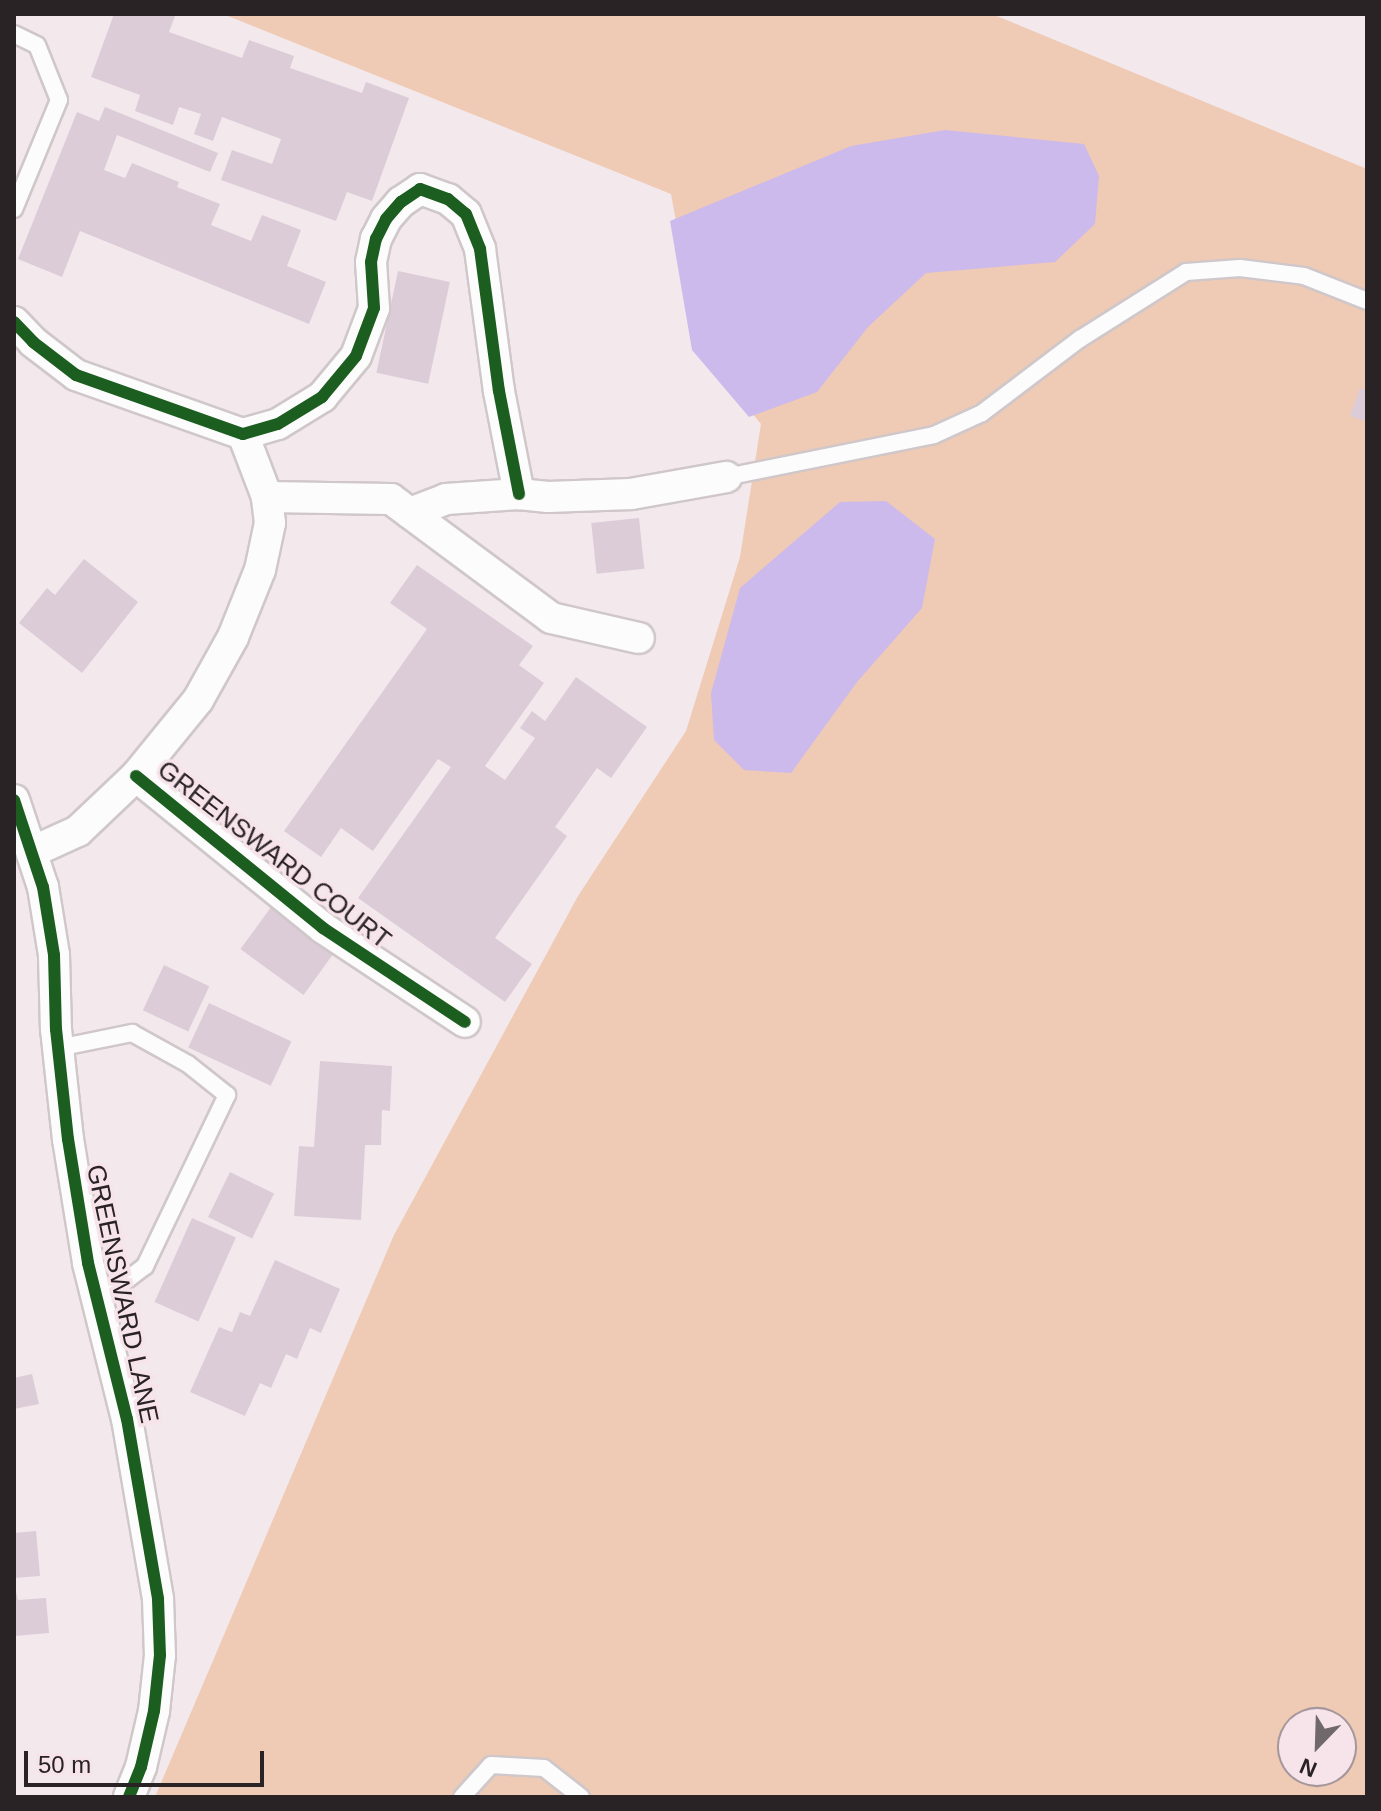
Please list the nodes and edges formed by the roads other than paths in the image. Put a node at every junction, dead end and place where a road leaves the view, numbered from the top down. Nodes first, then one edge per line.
1 (14, 34) edge
2 (14, 209) edge
3 (1367, 301) edge
4 (14, 322) edge
5 (243, 434) junction
6 (726, 477) joint
7 (519, 494) junction
8 (267, 497) junction
9 (410, 513) junction
10 (639, 638) dead end
11 (136, 776) junction
12 (14, 800) edge
13 (34, 851) junction
14 (465, 1022) dead end
15 (58, 1048) junction
16 (98, 1302) junction
17 (129, 1797) edge
18 (462, 1797) edge
19 (581, 1797) edge

1 - 2 lane
3 - 6 lane
4 - 5 street
5 - 7 street
5 - 8 street, GREENSWARD COURT
6 - 7 street
7 - 9 street
8 - 9 street
8 - 11 street, GREENSWARD COURT
9 - 10 street
11 - 13 street, GREENSWARD COURT
11 - 14 street, GREENSWARD COURT
12 - 13 street, GREENSWARD LANE
13 - 15 street, GREENSWARD LANE
15 - 16 street, GREENSWARD LANE
15 - 16 lane
16 - 17 street, GREENSWARD LANE
18 - 19 lane

